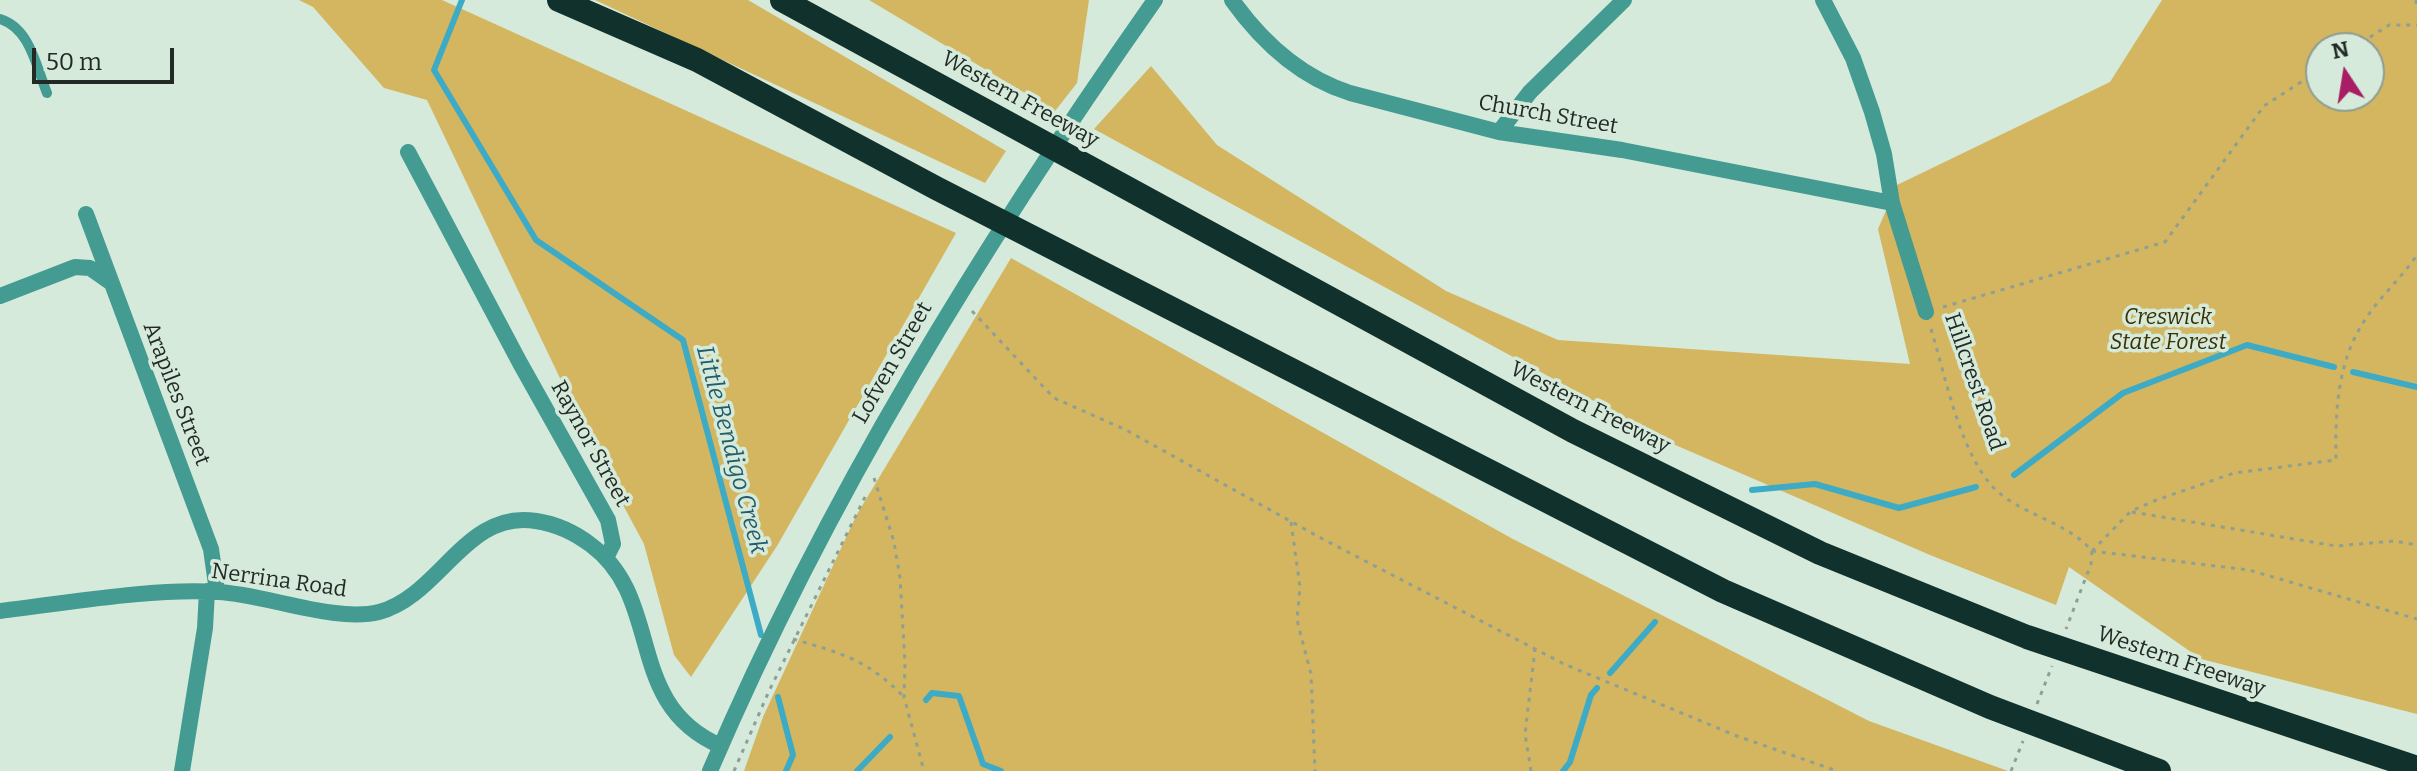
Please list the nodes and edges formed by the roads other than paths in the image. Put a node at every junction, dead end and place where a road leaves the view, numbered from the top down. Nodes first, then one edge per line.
1 (559, 0) edge
2 (782, 0) edge
3 (1155, 0) edge
4 (1232, 0) edge
5 (1624, 0) edge
6 (1823, 0) edge
7 (0, 19) edge
8 (47, 93) dead end
9 (1499, 132) junction
10 (408, 152) dead end
11 (1892, 203) junction
12 (86, 214) dead end
13 (111, 283) junction
14 (0, 296) edge
15 (1926, 312) road end
16 (606, 558) junction
17 (212, 591) junction
18 (0, 611) edge
19 (721, 746) junction
20 (2417, 768) edge
21 (182, 771) edge
22 (710, 771) edge
23 (2159, 771) edge

1 - 23 highway
2 - 20 highway, Western Freeway
3 - 19 street, Lofven Street
4 - 9 street, Church Street
5 - 9 street
6 - 11 street, Hillcrest Road
7 - 8 lane
9 - 11 street, Church Street
10 - 16 street, Raynor Street
11 - 15 street, Hillcrest Road
12 - 13 street, Arapiles Street
13 - 14 street
13 - 17 street, Arapiles Street
16 - 17 street, Nerrina Road
16 - 19 street
17 - 18 street, Nerrina Road
17 - 21 street, Arapiles Street
19 - 22 street, Lofven Street

